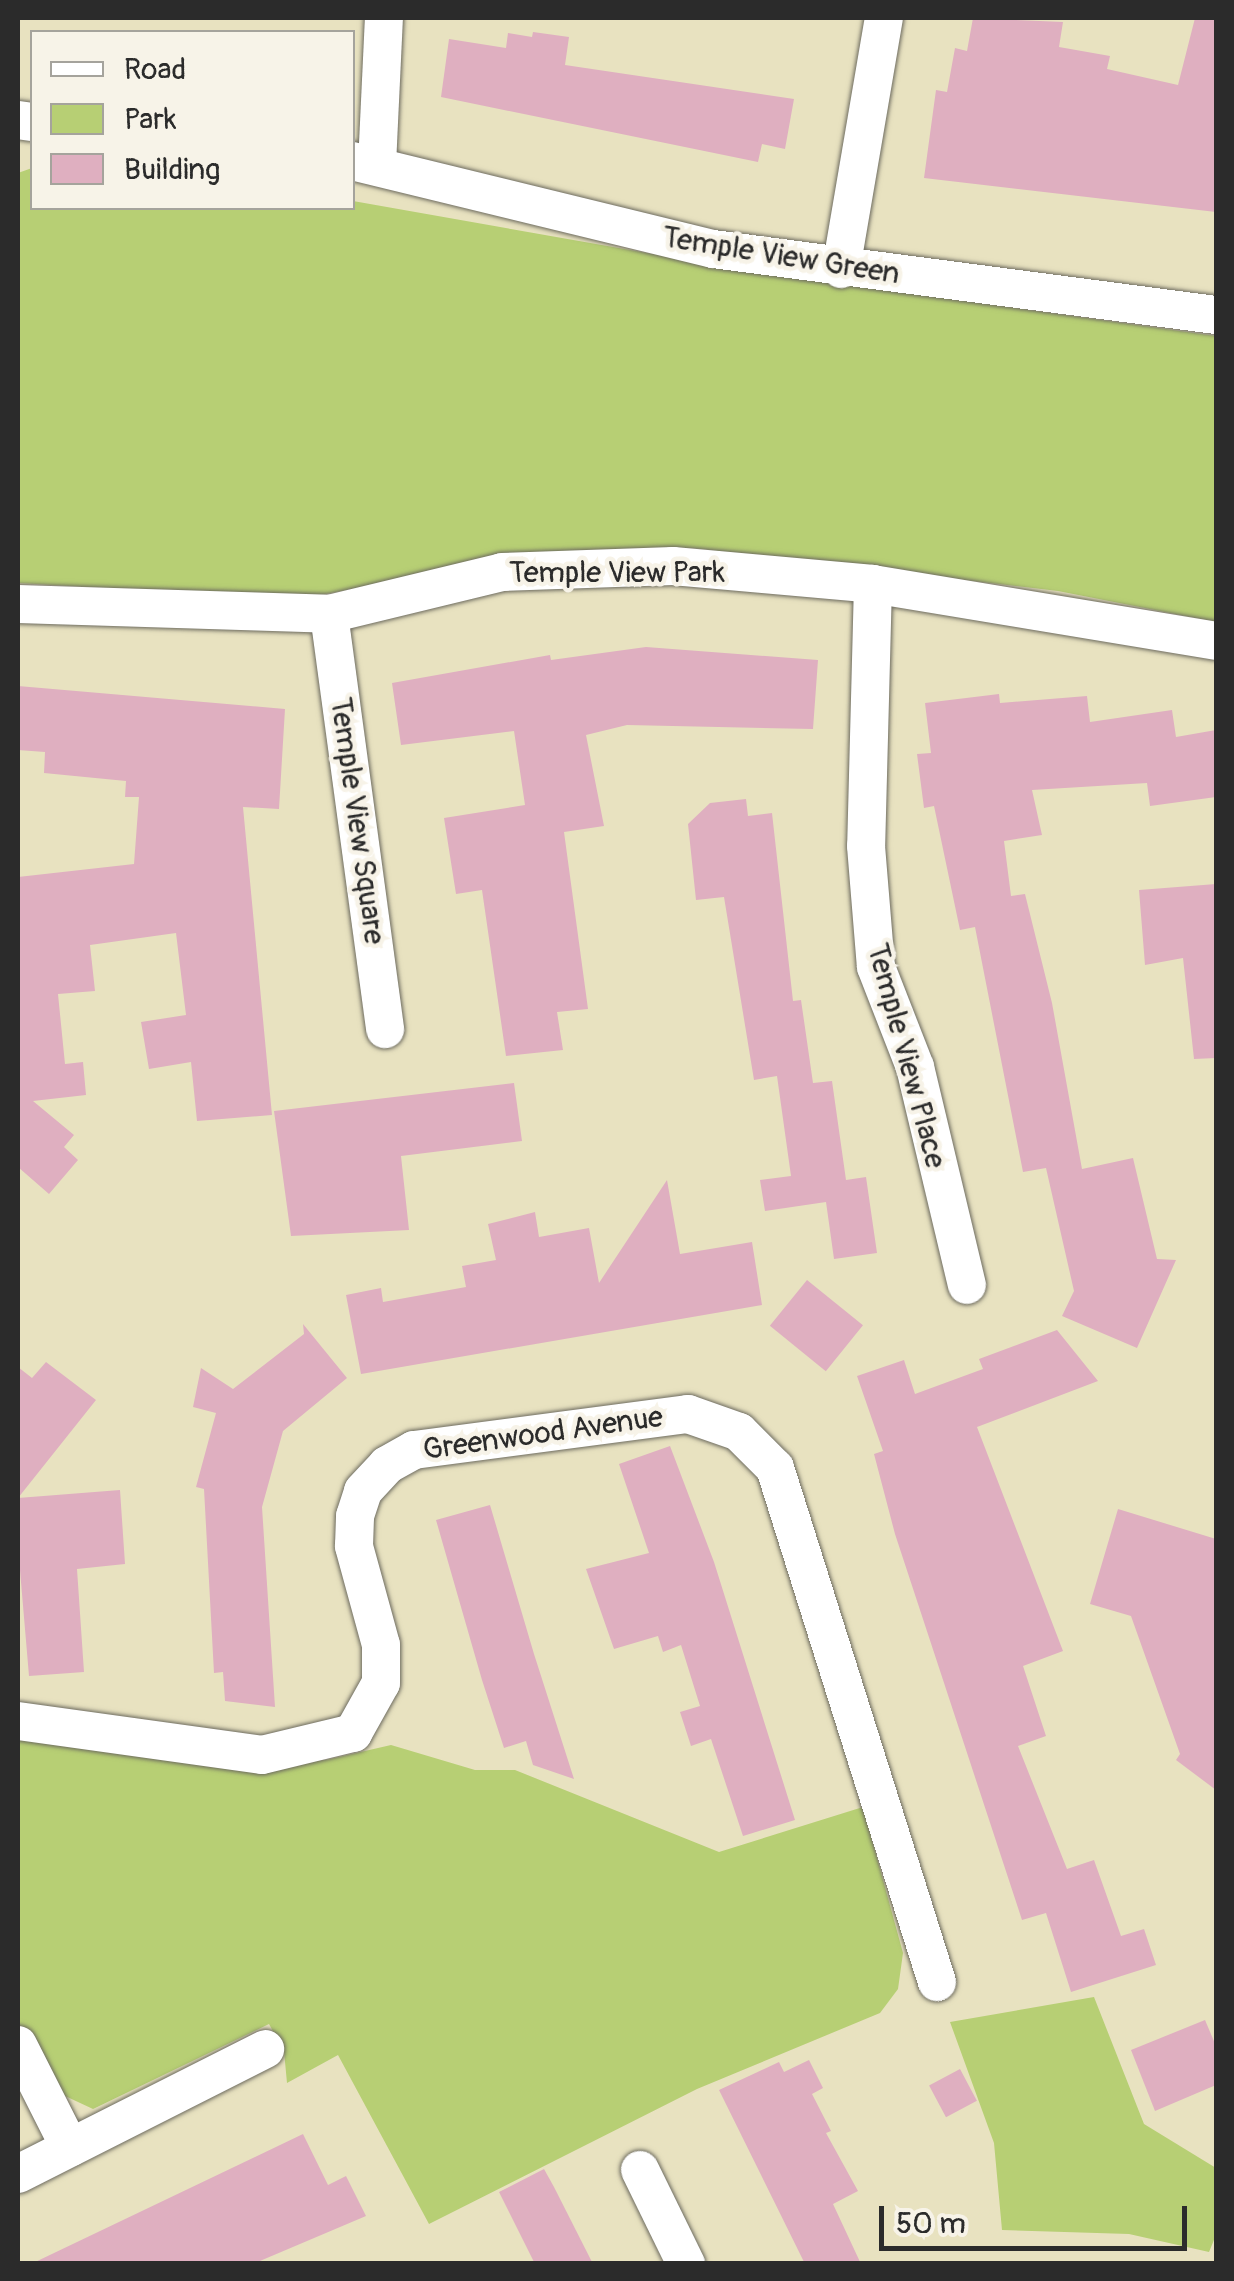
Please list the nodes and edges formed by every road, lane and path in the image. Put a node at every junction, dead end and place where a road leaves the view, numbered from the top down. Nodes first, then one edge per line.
1 (384, 18) edge
2 (884, 18) edge
3 (365, 163) edge
4 (841, 268) junction
5 (1216, 315) edge
6 (873, 584) junction
7 (18, 604) edge
8 (329, 614) junction
9 (1216, 641) edge
10 (385, 1029) dead end
11 (967, 1285) dead end
12 (18, 1721) edge
13 (938, 1982) dead end
14 (18, 2046) edge
15 (264, 2049) dead end
16 (70, 2148) junction
17 (640, 2170) dead end
18 (18, 2174) edge
19 (686, 2264) edge

1 - 3 street
2 - 4 street
3 - 4 street, Temple View Green
4 - 5 street, Temple View Green
6 - 8 street, Temple View Park
6 - 9 street, Temple View Park
6 - 11 street, Temple View Place
7 - 8 street, Temple View Park
8 - 10 street, Temple View Square
12 - 13 street, Greenwood Avenue
14 - 16 street
15 - 16 street
16 - 18 street
17 - 19 street

